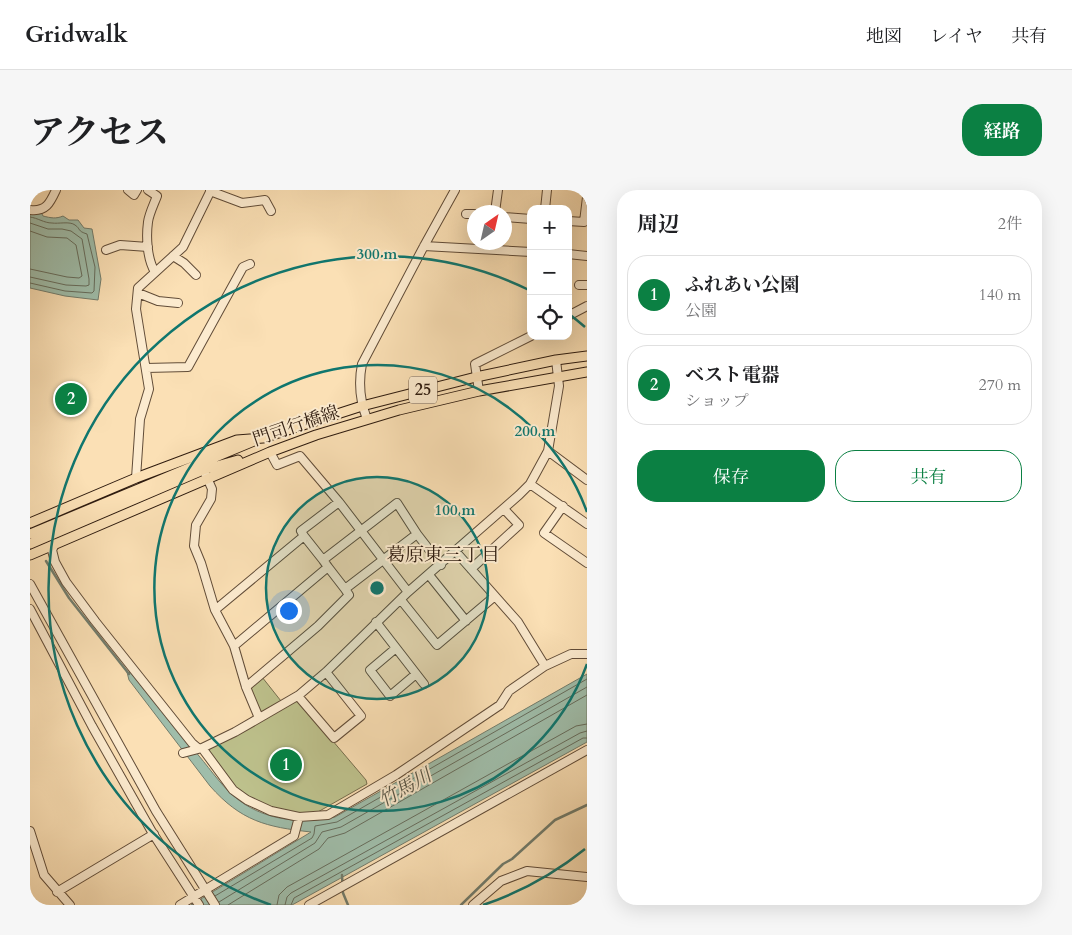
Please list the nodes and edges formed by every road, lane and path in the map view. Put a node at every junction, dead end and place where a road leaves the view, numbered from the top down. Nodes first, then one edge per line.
1 (56, 190) edge
2 (128, 190) edge
3 (137, 190) edge
4 (148, 190) edge
5 (210, 190) edge
6 (456, 190) edge
7 (498, 190) edge
8 (547, 190) edge
9 (587, 197) edge
10 (496, 205) edge
11 (545, 205) edge
12 (30, 210) edge
13 (271, 211) dead end
14 (512, 218) edge
15 (527, 219) edge
16 (572, 222) edge
17 (424, 246) junction
18 (148, 247) junction
19 (106, 250) dead end
20 (527, 252) edge
21 (572, 254) edge
22 (173, 256) junction
23 (587, 256) edge
24 (250, 264) dead end
25 (155, 272) junction
26 (196, 275) dead end
27 (138, 293) junction
28 (178, 303) dead end
29 (587, 306) edge
30 (572, 314) edge
31 (527, 338) edge
32 (587, 356) edge
33 (556, 360) junction
34 (146, 368) junction
35 (587, 372) edge
36 (476, 377) junction
37 (558, 377) junction
38 (479, 391) junction
39 (362, 406) junction
40 (368, 419) junction
41 (548, 451) junction
42 (270, 452) junction
43 (200, 462) junction
44 (136, 478) junction
45 (208, 479) junction
46 (587, 480) edge
47 (530, 484) junction
48 (339, 502) junction
49 (116, 503) junction
50 (563, 506) junction
51 (504, 509) junction
52 (30, 523) edge
53 (587, 524) edge
54 (362, 531) junction
55 (30, 534) edge
56 (417, 534) junction
57 (304, 536) junction
58 (30, 544) edge
59 (54, 544) junction
60 (456, 552) junction
61 (30, 554) edge
62 (384, 560) junction
63 (587, 563) edge
64 (326, 564) junction
65 (441, 565) junction
66 (471, 568) junction
67 (430, 575) junction
68 (30, 584) edge
69 (345, 589) junction
70 (408, 592) junction
71 (495, 596) junction
72 (401, 600) junction
73 (30, 609) edge
74 (214, 610) junction
75 (466, 621) junction
76 (376, 622) junction
77 (234, 646) junction
78 (396, 648) junction
79 (587, 654) edge
80 (545, 666) junction
81 (326, 672) junction
82 (416, 674) junction
83 (424, 684) dead end
84 (246, 687) junction
85 (298, 696) junction
86 (259, 718) junction
87 (198, 748) junction
88 (587, 750) edge
89 (183, 753) dead end
90 (299, 817) junction
91 (30, 831) edge
92 (154, 834) junction
93 (587, 877) edge
94 (206, 891) junction
95 (58, 892) junction
96 (196, 900) edge
97 (70, 905) edge
98 (180, 905) edge
99 (215, 905) edge
100 (309, 905) edge
101 (473, 905) edge

1 - 12 street
2 - 3 street
4 - 18 street
5 - 13 street
5 - 22 street
6 - 17 street
7 - 10 street
8 - 11 street
9 - 16 street
14 - 15 street
17 - 20 street
17 - 39 street
18 - 19 street
18 - 25 street
21 - 23 street
22 - 25 street
22 - 26 street
24 - 34 street
25 - 27 street
27 - 28 street
27 - 34 street
29 - 30 street
31 - 36 street
32 - 33 main road, 門司行橋線 / 25
33 - 36 main road, 門司行橋線 / 25
33 - 37 street
34 - 44 street
35 - 37 main road, 門司行橋線 / 25
36 - 38 street
36 - 39 main road, 門司行橋線 / 25
37 - 38 main road, 門司行橋線 / 25
37 - 41 street
38 - 40 main road, 門司行橋線 / 25
39 - 40 street
39 - 43 main road, 門司行橋線 / 25
40 - 42 main road, 門司行橋線 / 25
41 - 46 street
41 - 47 street
42 - 43 main road
42 - 45 main road, 門司行橋線 / 25
42 - 48 street
43 - 44 main road, 門司行橋線 / 25
43 - 45 street
43 - 49 main road
44 - 52 main road, 門司行橋線 / 25
45 - 59 main road, 門司行橋線 / 25
45 - 74 street
47 - 50 street
47 - 51 street
48 - 54 street
48 - 57 street
49 - 55 main road
49 - 58 main road
50 - 53 street
50 - 63 street
51 - 60 street
51 - 66 street
54 - 56 street
54 - 62 street
54 - 64 street
56 - 62 street
56 - 65 street
57 - 64 street
57 - 74 street
59 - 61 main road, 門司行橋線 / 25
59 - 87 street
60 - 65 street
60 - 66 street
62 - 69 street
62 - 70 street
64 - 69 street
64 - 77 street
65 - 67 street
66 - 71 street
67 - 70 street
67 - 75 street
68 - 94 street
69 - 84 street
70 - 72 street
71 - 75 street
71 - 80 street
72 - 75 street
72 - 76 street
73 - 92 street
74 - 77 street
76 - 78 street
76 - 81 street
77 - 84 street
78 - 82 street
78 - 82 street
79 - 80 street
80 - 90 street
81 - 85 street
81 - 85 street
82 - 83 street
84 - 86 street
85 - 86 street
86 - 87 street
87 - 89 street
87 - 90 street
88 - 100 street
90 - 94 street
91 - 95 street
92 - 95 street
92 - 96 street
93 - 101 street
94 - 96 street
94 - 99 street
95 - 97 street
96 - 98 street

